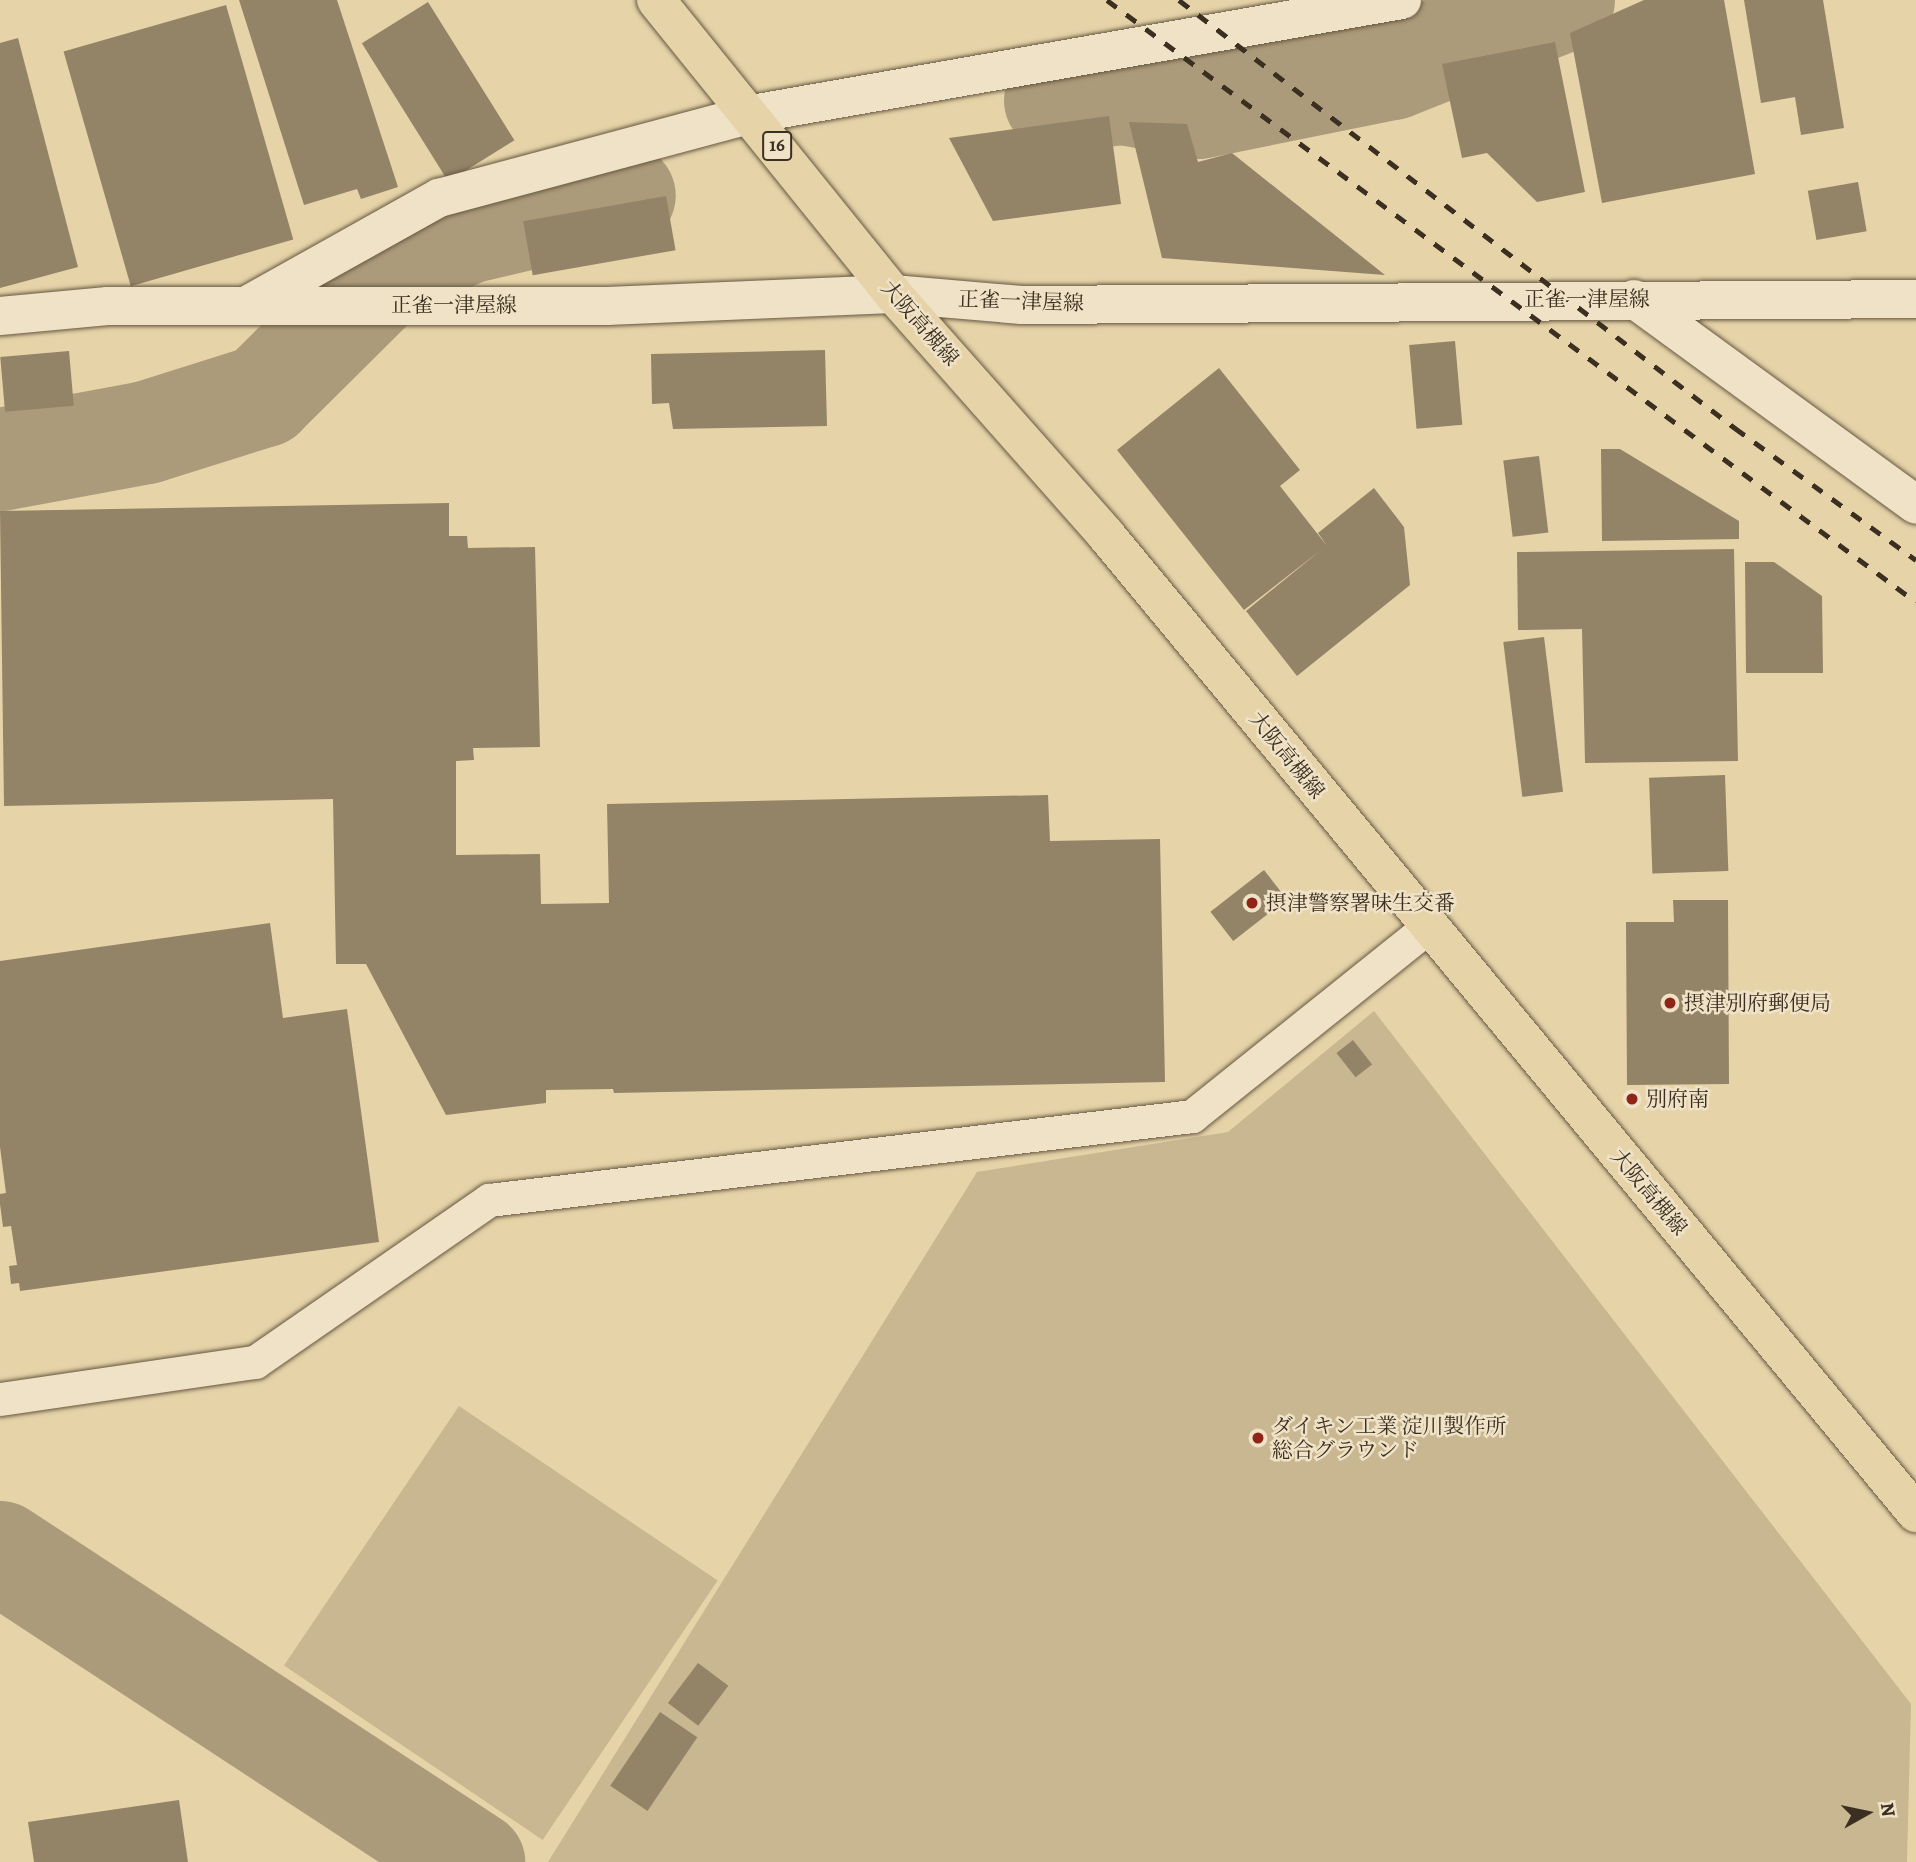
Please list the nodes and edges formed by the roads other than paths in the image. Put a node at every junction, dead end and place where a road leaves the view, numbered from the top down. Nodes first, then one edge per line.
1 (656, 0) edge
2 (1393, 1) edge
3 (752, 114) junction
4 (893, 294) junction
5 (1634, 299) junction
6 (1916, 299) edge
7 (249, 304) junction
8 (0, 316) edge
9 (1916, 505) edge
10 (1428, 927) junction
11 (0, 1399) edge
12 (1916, 1513) edge

1 - 3 main road, 大阪高槻線 / 16
2 - 3 main road
3 - 4 main road, 大阪高槻線 / 16
3 - 7 main road
4 - 5 main road, 正雀一津屋線
4 - 7 main road, 正雀一津屋線
4 - 10 main road, 大阪高槻線 / 16
5 - 6 main road, 正雀一津屋線
5 - 9 main road
7 - 8 main road, 正雀一津屋線
10 - 11 lane
10 - 12 main road, 大阪高槻線 / 16

